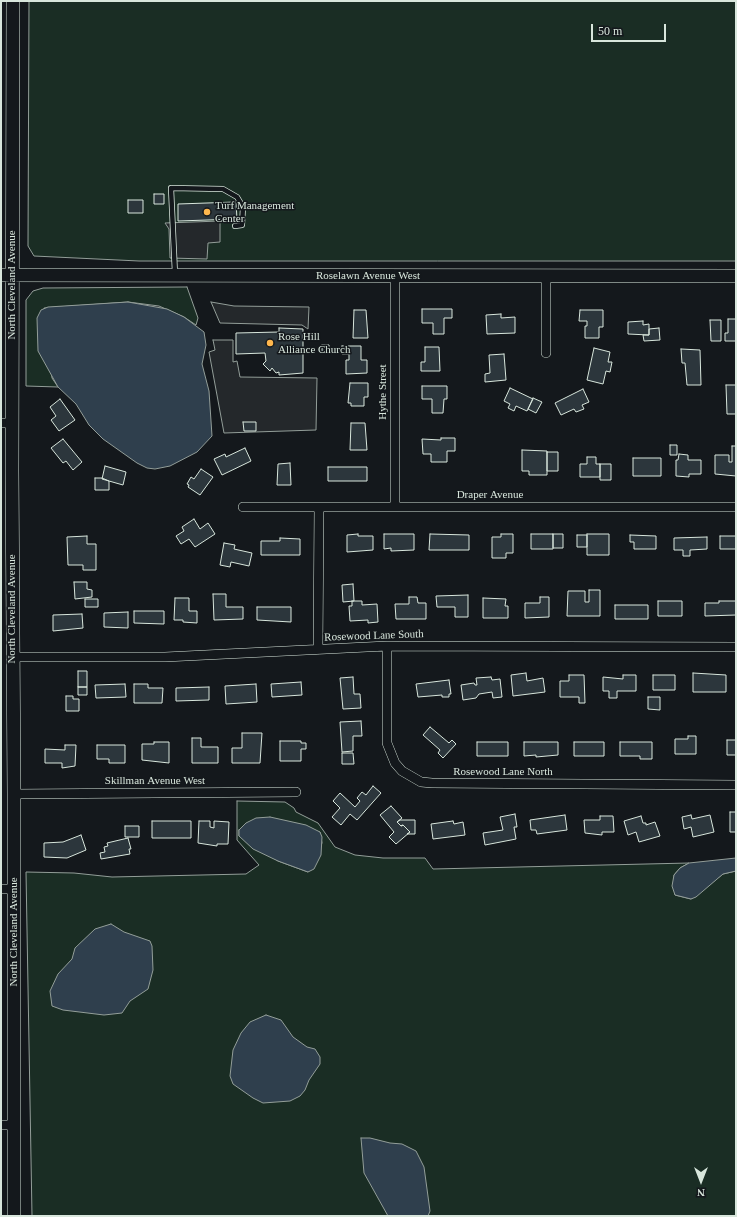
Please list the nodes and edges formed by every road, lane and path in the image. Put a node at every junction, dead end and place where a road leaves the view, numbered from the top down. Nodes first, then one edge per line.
1 (13, 1) edge
2 (235, 226) dead end
3 (7, 275) edge
4 (176, 276) junction
5 (546, 276) junction
6 (736, 276) edge
7 (395, 277) junction
8 (546, 353) dead end
9 (6, 423) edge
10 (243, 507) dead end
11 (319, 507) junction
12 (395, 507) junction
13 (736, 507) edge
14 (387, 646) junction
15 (736, 647) edge
16 (318, 650) junction
17 (12, 657) junction
18 (736, 785) edge
19 (296, 792) dead end
20 (14, 794) junction
21 (1, 889) edge
22 (14, 889) junction
23 (7, 1125) edge
24 (14, 1216) edge

1 - 3 main road, North Cleveland Avenue
2 - 4 lane
3 - 4 main road, Roselawn Avenue West
3 - 9 main road, North Cleveland Avenue
4 - 7 main road, Roselawn Avenue West
5 - 6 main road, Roselawn Avenue West
5 - 7 main road, Roselawn Avenue West
5 - 8 street
7 - 12 street, Hythe Street
9 - 17 main road, North Cleveland Avenue
10 - 11 street, Draper Avenue
11 - 12 street, Draper Avenue
11 - 16 street
12 - 13 street, Draper Avenue
14 - 15 street, Rosewood Lane South
14 - 16 street, Rosewood Lane South
14 - 18 street, Rosewood Lane North
16 - 17 street, Rosewood Lane South
17 - 20 main road, North Cleveland Avenue
19 - 20 street, Skillman Avenue West
20 - 22 main road, North Cleveland Avenue
21 - 22 street
22 - 23 main road, North Cleveland Avenue
23 - 24 main road, North Cleveland Avenue

